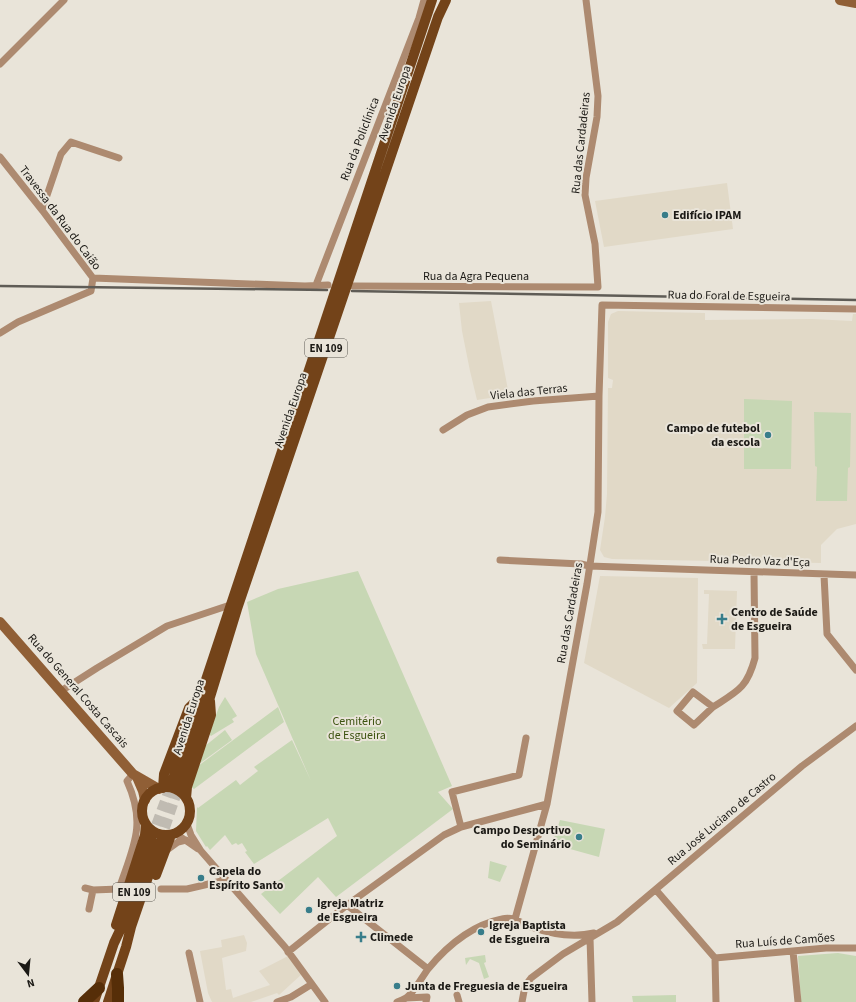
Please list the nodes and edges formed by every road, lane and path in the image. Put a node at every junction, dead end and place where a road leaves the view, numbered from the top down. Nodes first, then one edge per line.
1 (64, 0) edge
2 (424, 0) edge
3 (432, 0) edge
4 (446, 0) edge
5 (586, 0) edge
6 (840, 0) edge
7 (856, 3) edge
8 (0, 64) edge
9 (0, 157) edge
10 (119, 158) dead end
11 (42, 210) junction
12 (93, 278) junction
13 (316, 285) junction
14 (328, 285) dead end
15 (353, 286) dead end
16 (598, 287) joint
17 (602, 305) joint
18 (856, 309) edge
19 (0, 333) edge
20 (599, 396) junction
21 (444, 430) dead end
22 (500, 560) dead end
23 (589, 566) junction
24 (754, 572) junction
25 (824, 575) junction
26 (856, 575) edge
27 (230, 605) junction
28 (0, 622) edge
29 (856, 670) edge
30 (61, 691) junction
31 (210, 697) junction
32 (199, 698) junction
33 (713, 707) junction
34 (856, 726) edge
35 (526, 738) dead end
36 (164, 774) junction
37 (139, 777) junction
38 (161, 788) junction
39 (186, 798) junction
40 (145, 800) junction
41 (547, 804) junction
42 (146, 824) junction
43 (187, 824) junction
44 (461, 827) junction
45 (173, 834) junction
46 (186, 840) junction
47 (159, 844) junction
48 (201, 851) junction
49 (226, 880) junction
50 (85, 888) dead end
51 (161, 889) dead end
52 (93, 890) junction
53 (656, 890) junction
54 (346, 905) junction
55 (89, 909) dead end
56 (515, 919) junction
57 (604, 930) junction
58 (572, 935) junction
59 (590, 938) junction
60 (114, 943) junction
61 (573, 948) junction
62 (856, 948) edge
63 (793, 951) junction
64 (288, 952) junction
65 (189, 954) dead end
66 (716, 958) junction
67 (428, 969) junction
68 (117, 974) junction
69 (312, 984) junction
70 (99, 988) junction
71 (406, 998) junction
72 (427, 1000) edge
73 (84, 1002) edge
74 (94, 1002) edge
75 (108, 1002) edge
76 (118, 1002) edge
77 (200, 1002) edge
78 (277, 1002) edge
79 (325, 1002) edge
80 (397, 1002) edge
81 (522, 1002) edge
82 (592, 1002) edge
83 (716, 1002) edge
84 (798, 1002) edge

1 - 8 street
2 - 13 street, Rua da Policlínica
3 - 27 main road, Avenida Europa / EN 109
4 - 31 main road, Avenida Europa / EN 109
5 - 16 street, Rua das Cardadeiras
6 - 7 main road
9 - 11 street, Travessa da Rua do Caião
10 - 11 street
11 - 12 street, Travessa da Rua do Caião
12 - 13 street
12 - 19 street, Travessa da Rua do Caião
13 - 14 street
15 - 16 street, Rua da Agra Pequena
17 - 18 street, Rua do Foral de Esgueira
17 - 20 street, Rua das Cardadeiras
20 - 21 street, Viela das Terras
20 - 23 street, Rua das Cardadeiras
22 - 23 street, Rua Pedro Vaz d'Eça
23 - 24 street, Rua Pedro Vaz d'Eça
23 - 41 street, Rua das Cardadeiras
24 - 25 street, Rua Pedro Vaz d'Eça
24 - 33 street
25 - 26 street
25 - 29 street, Rua Pedro Vaz d'Eça
27 - 30 street
27 - 32 main road, Avenida Europa / EN 109
28 - 30 main road, Rua do General Costa Cascais
30 - 37 main road, Rua do General Costa Cascais
31 - 32 main road, Avenida Europa / EN 109
31 - 39 main road
32 - 36 main road
33 - 33 street
34 - 53 street, Rua José Luciano de Castro
35 - 44 street
36 - 37 main road
36 - 38 main road
37 - 38 main road, Rua do General Costa Cascais
37 - 40 main road, Rua do General Costa Cascais
37 - 52 street
38 - 39 main road
38 - 40 main road
39 - 43 main road
40 - 42 main road
41 - 44 street
41 - 56 street, Rua das Cardadeiras
42 - 45 main road
42 - 60 main road
43 - 45 main road
43 - 48 street
44 - 54 street
45 - 46 street
45 - 47 main road
46 - 47 street
46 - 48 street
47 - 60 main road, EN 109
47 - 68 main road
48 - 49 street
49 - 51 street
49 - 64 street
50 - 52 street
52 - 55 street
53 - 57 street, Rua José Luciano de Castro
53 - 66 street
54 - 64 street
54 - 67 street
56 - 58 street
56 - 67 street
57 - 58 street
57 - 59 street, Rua José Luciano de Castro
58 - 61 street
59 - 61 street, Rua José Luciano de Castro
59 - 82 street
60 - 70 main road, EN 109
61 - 81 street, Rua José Luciano de Castro
62 - 63 street, Rua Luís de Camões
63 - 66 street, Rua Luís de Camões
63 - 84 street
64 - 69 street
65 - 77 street
66 - 83 street
67 - 71 street
68 - 75 main road
68 - 76 highway
69 - 78 street
69 - 79 street
70 - 73 highway
70 - 74 main road, EN 109
71 - 72 street
71 - 80 street

